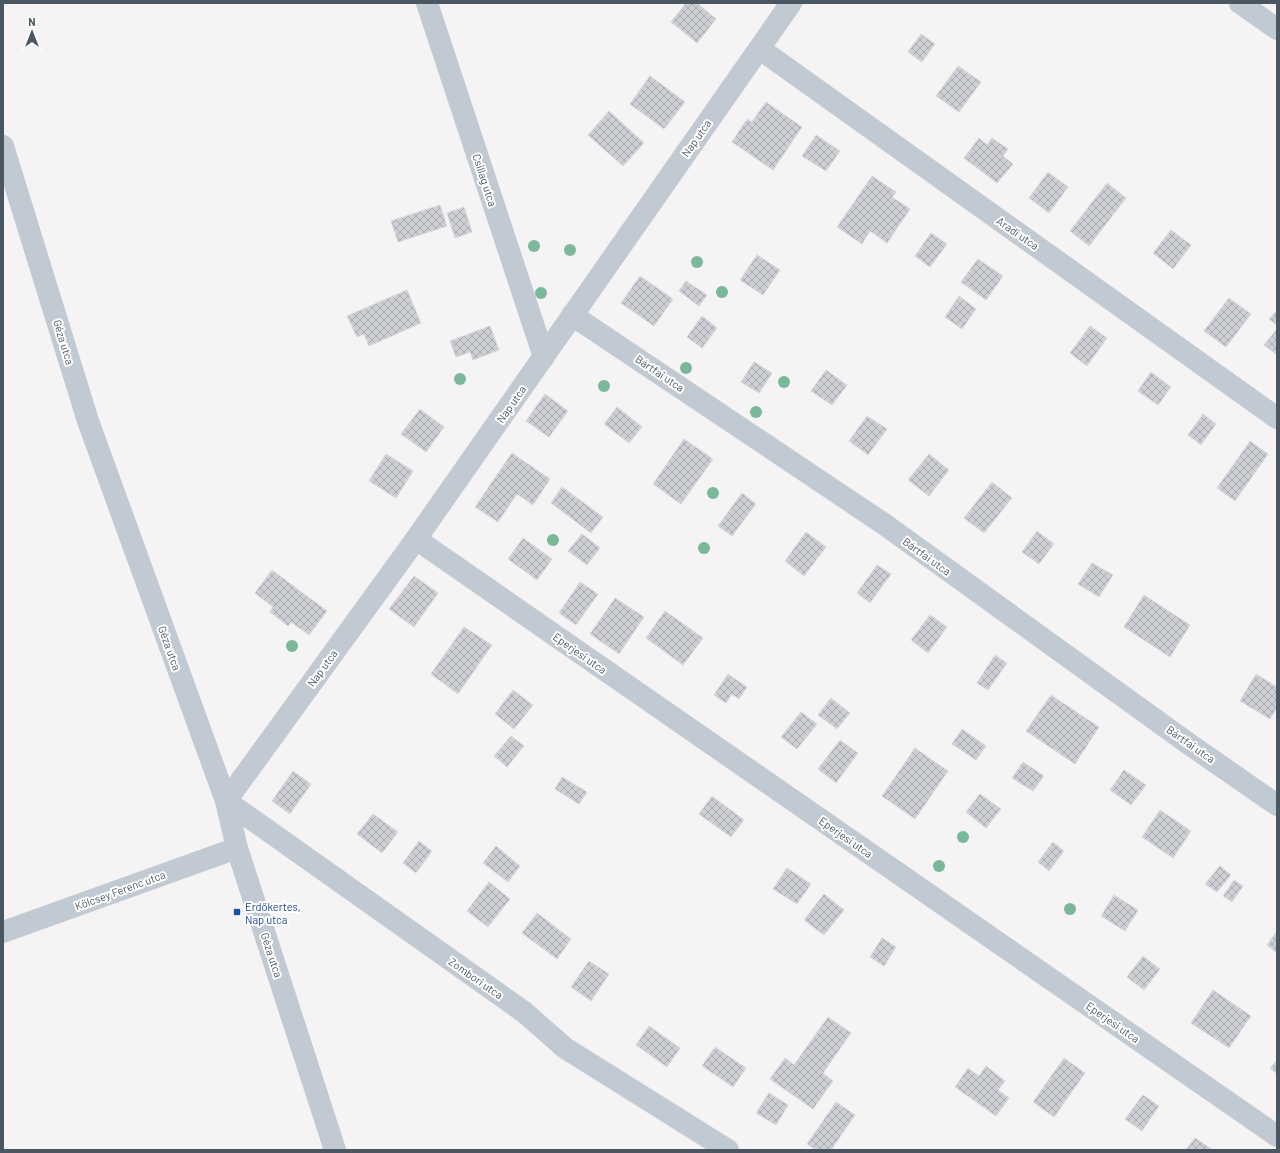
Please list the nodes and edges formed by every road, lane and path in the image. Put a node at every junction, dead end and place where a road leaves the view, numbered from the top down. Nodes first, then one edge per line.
1 (427, 3) edge
2 (791, 3) edge
3 (1240, 3) edge
4 (1277, 29) edge
5 (760, 49) junction
6 (3, 146) edge
7 (572, 315) junction
8 (544, 357) junction
9 (1277, 418) edge
10 (416, 539) junction
11 (226, 801) junction
12 (1277, 805) edge
13 (237, 848) junction
14 (3, 932) edge
15 (1277, 1136) edge
16 (335, 1150) edge
17 (728, 1150) edge

1 - 8 street, Csillag utca
2 - 5 street, Nap utca
3 - 4 street
5 - 7 street, Nap utca
5 - 9 street, Aradi utca
6 - 11 street, Géza utca
7 - 8 street, Nap utca
7 - 12 street, Bártfai utca
8 - 10 street, Nap utca
10 - 11 street, Nap utca
10 - 15 street, Eperjesi utca
11 - 13 street, Géza utca
11 - 17 street, Zombori utca
13 - 14 street, Kölcsey Ferenc utca
13 - 16 street, Géza utca

